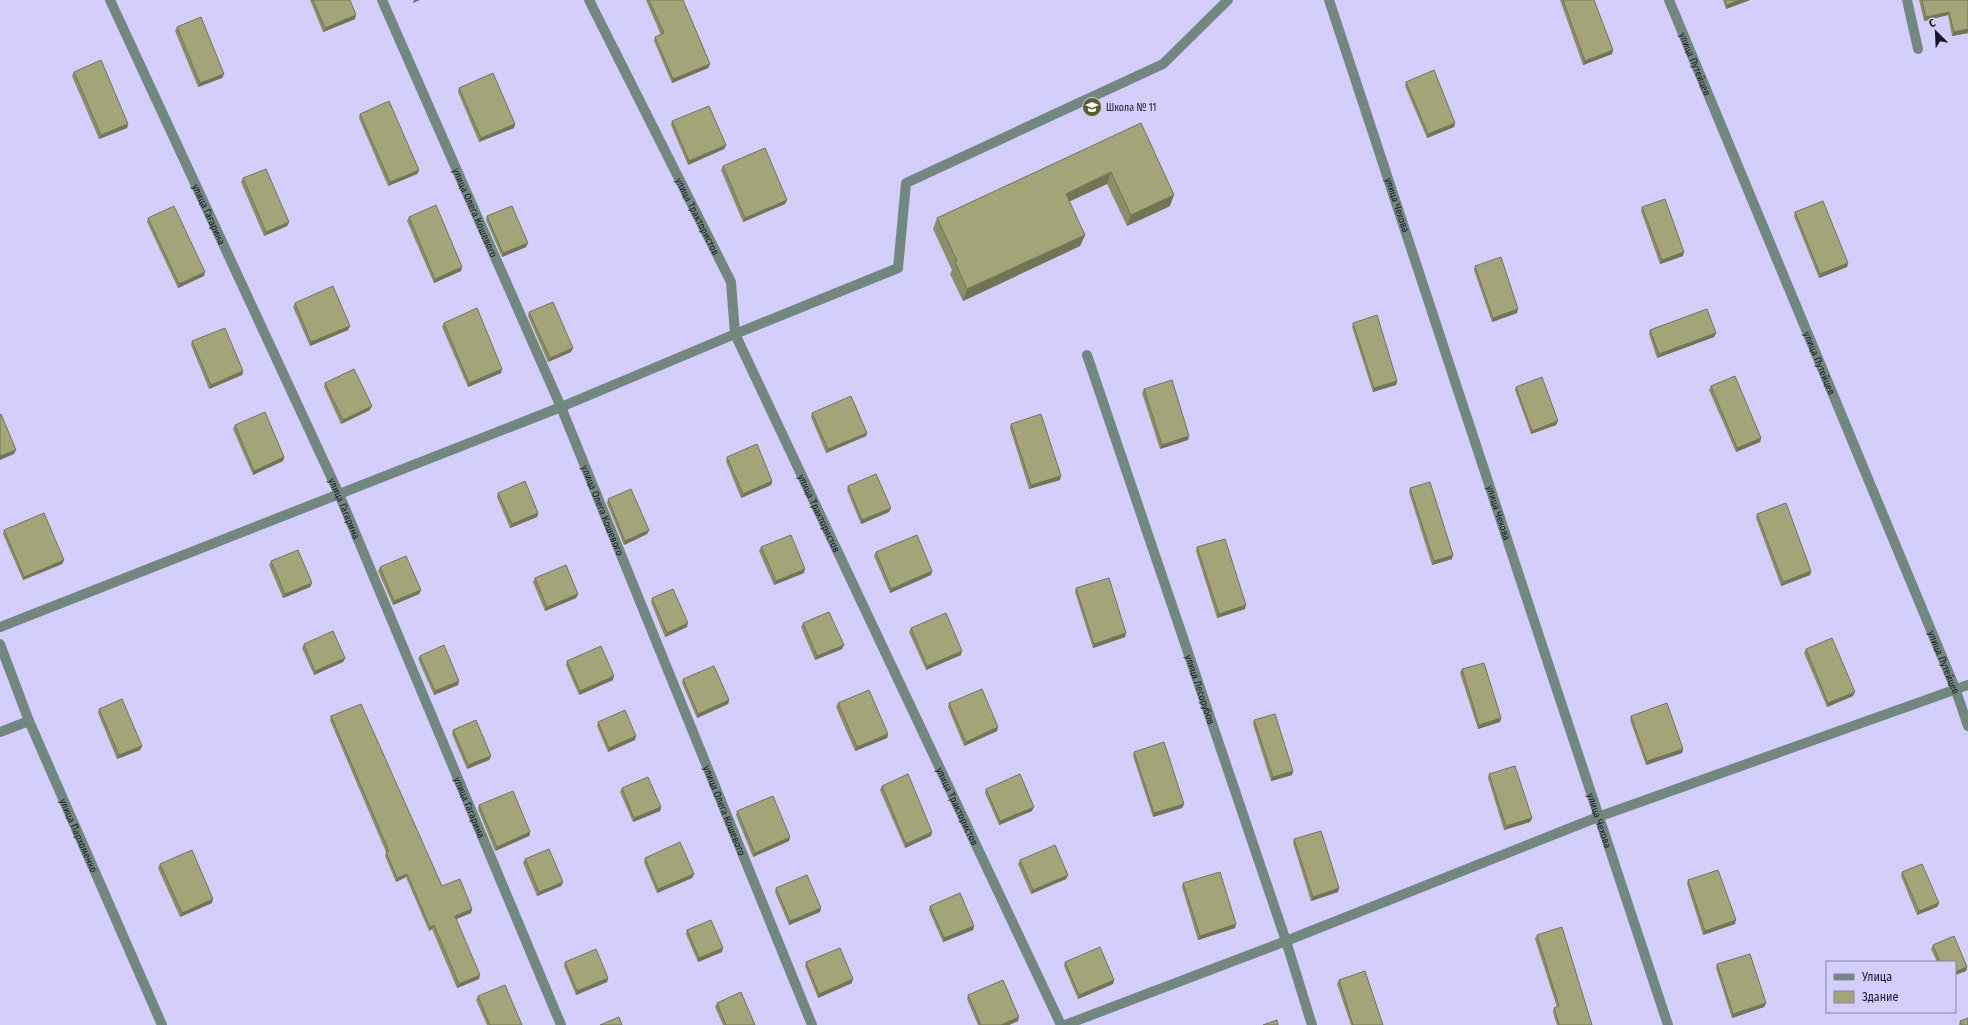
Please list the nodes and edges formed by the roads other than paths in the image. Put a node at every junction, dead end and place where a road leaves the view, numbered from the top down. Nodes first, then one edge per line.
1 (110, 0) edge
2 (382, 0) edge
3 (589, 0) edge
4 (1228, 0) edge
5 (1329, 0) edge
6 (1669, 0) edge
7 (1907, 0) edge
8 (1918, 49) dead end
9 (735, 334) junction
10 (1087, 355) dead end
11 (561, 407) junction
12 (339, 494) junction
13 (0, 627) edge
14 (0, 644) edge
15 (1968, 685) edge
16 (1954, 688) junction
17 (28, 721) junction
18 (1968, 726) edge
19 (0, 732) edge
20 (1598, 817) junction
21 (1286, 941) junction
22 (162, 1025) edge
23 (561, 1025) edge
24 (812, 1025) edge
25 (1061, 1025) edge
26 (1065, 1025) edge
27 (1312, 1025) edge
28 (1668, 1025) edge

1 - 12 street, улица Гагарина
2 - 11 street, улица Олега Кошевого
3 - 9 street, улица Трактористов
4 - 9 street
5 - 20 street, улица Чехова
6 - 16 street, улица Путейцев
7 - 8 street
9 - 11 street
9 - 25 street, улица Трактористов
10 - 21 street, улица Лесорубов
11 - 12 street
11 - 24 street, улица Олега Кошевого
12 - 13 street
12 - 23 street, улица Гагарина
14 - 17 street, улица Пархоменко
15 - 16 street
16 - 18 street, улица Путейцев
16 - 20 street
17 - 19 street
17 - 22 street, улица Пархоменко
20 - 21 street
20 - 28 street, улица Чехова
21 - 26 street
21 - 27 street, улица Лесорубов

